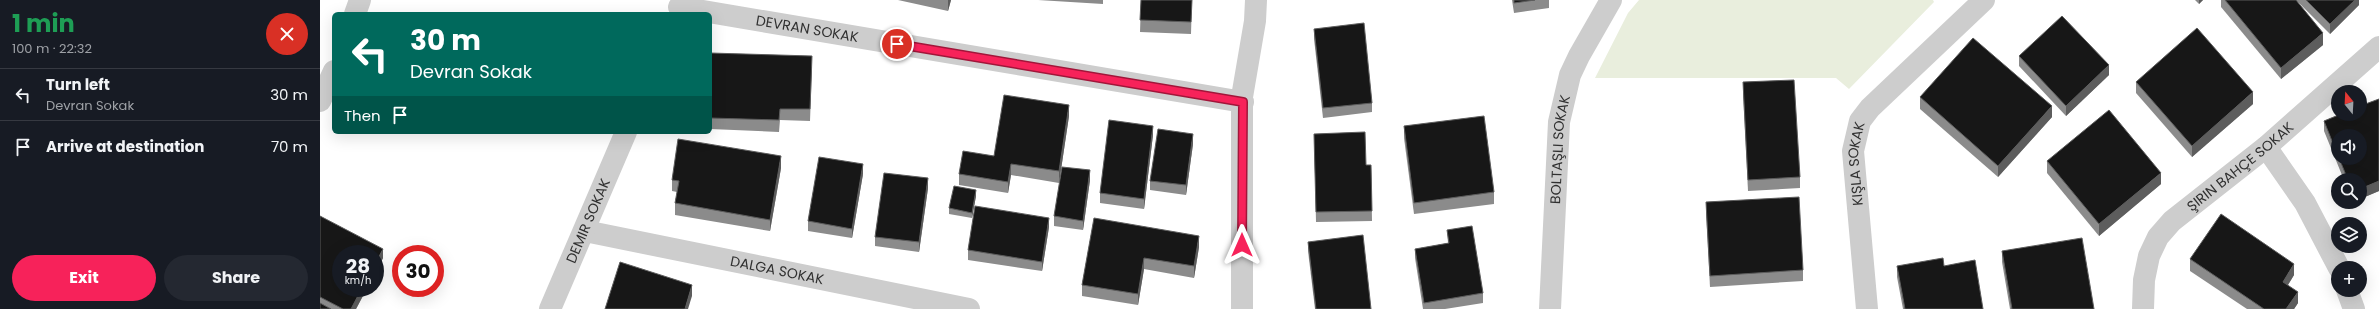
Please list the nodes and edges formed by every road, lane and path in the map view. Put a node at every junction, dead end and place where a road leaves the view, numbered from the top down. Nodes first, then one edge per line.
1 (360, 0) edge
2 (1256, 0) edge
3 (1611, 0) edge
4 (1984, 0) edge
5 (678, 7) edge
6 (356, 12) edge
7 (708, 12) edge
8 (712, 13) edge
9 (2379, 47) edge
10 (332, 75) edge
11 (320, 101) edge
12 (1243, 102) junction
13 (625, 134) edge
14 (2266, 147) junction
15 (585, 231) junction
16 (2335, 261) edge
17 (2350, 297) edge
18 (550, 309) edge
19 (969, 309) edge
20 (1242, 309) edge
21 (1550, 309) edge
22 (1867, 309) edge
23 (2143, 309) edge
24 (2354, 309) edge

1 - 6 street
2 - 12 street
3 - 21 street
4 - 22 street
5 - 7 street, DEVRAN SOKAK
8 - 12 street, DEVRAN SOKAK
9 - 14 street, ŞIRIN BAHÇE SOKAK
10 - 11 street
12 - 20 street
13 - 15 street, DEMIR SOKAK
14 - 16 street
14 - 23 street, ŞIRIN BAHÇE SOKAK
15 - 18 street, DEMIR SOKAK
15 - 19 street, DALGA SOKAK
17 - 24 street

